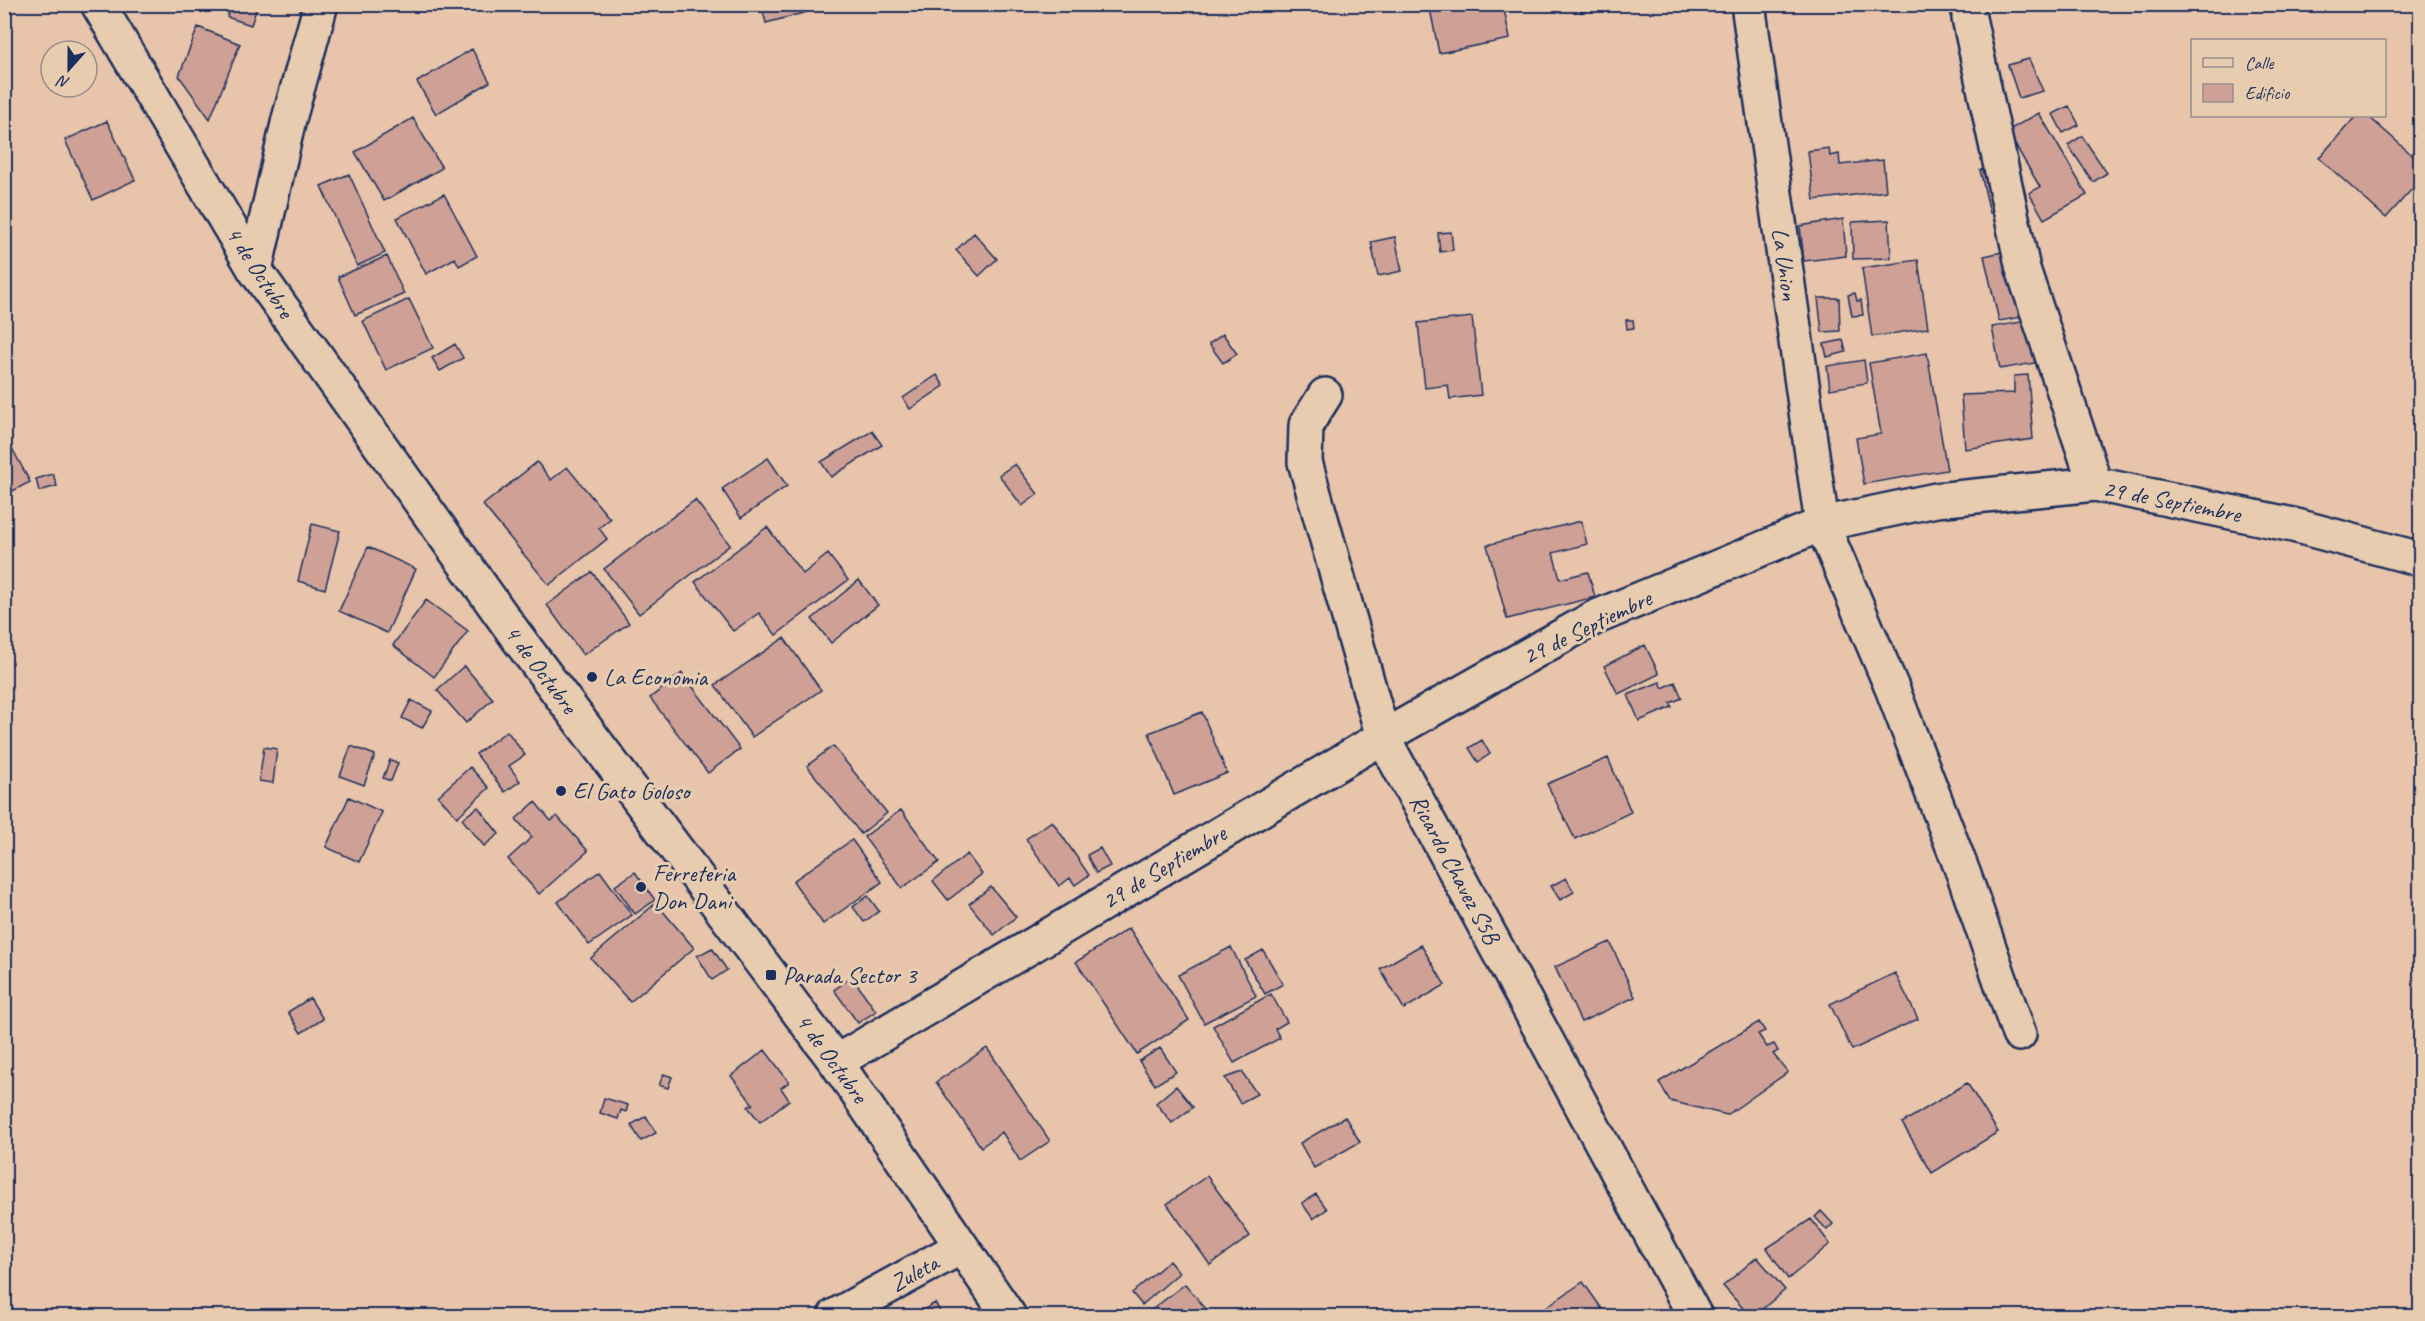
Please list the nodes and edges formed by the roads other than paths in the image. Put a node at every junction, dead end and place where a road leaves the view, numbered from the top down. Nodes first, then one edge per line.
1 (98, 4) edge
2 (321, 4) edge
3 (1748, 4) edge
4 (1969, 18) dead end
5 (255, 270) junction
6 (1325, 395) dead end
7 (2095, 484) junction
8 (1822, 524) junction
9 (2421, 559) edge
10 (1383, 737) junction
11 (2019, 1034) dead end
12 (836, 1062) junction
13 (961, 1247) junction
14 (835, 1317) edge
15 (1009, 1317) edge
16 (1695, 1317) edge

1 - 5 street, 4 de Octubre
2 - 5 street
3 - 8 street, La Union
4 - 7 street
5 - 12 street, 4 de Octubre
6 - 10 street, Ricardo Chavez S5B
7 - 8 street, 29 de Septiembre
7 - 9 street, 29 de Septiembre
8 - 10 street, 29 de Septiembre
8 - 11 street, La Union
10 - 12 street, 29 de Septiembre
10 - 16 street, Ricardo Chavez S5B
12 - 13 street, 4 de Octubre
13 - 14 street, Zuleta
13 - 15 street, 4 de Octubre

